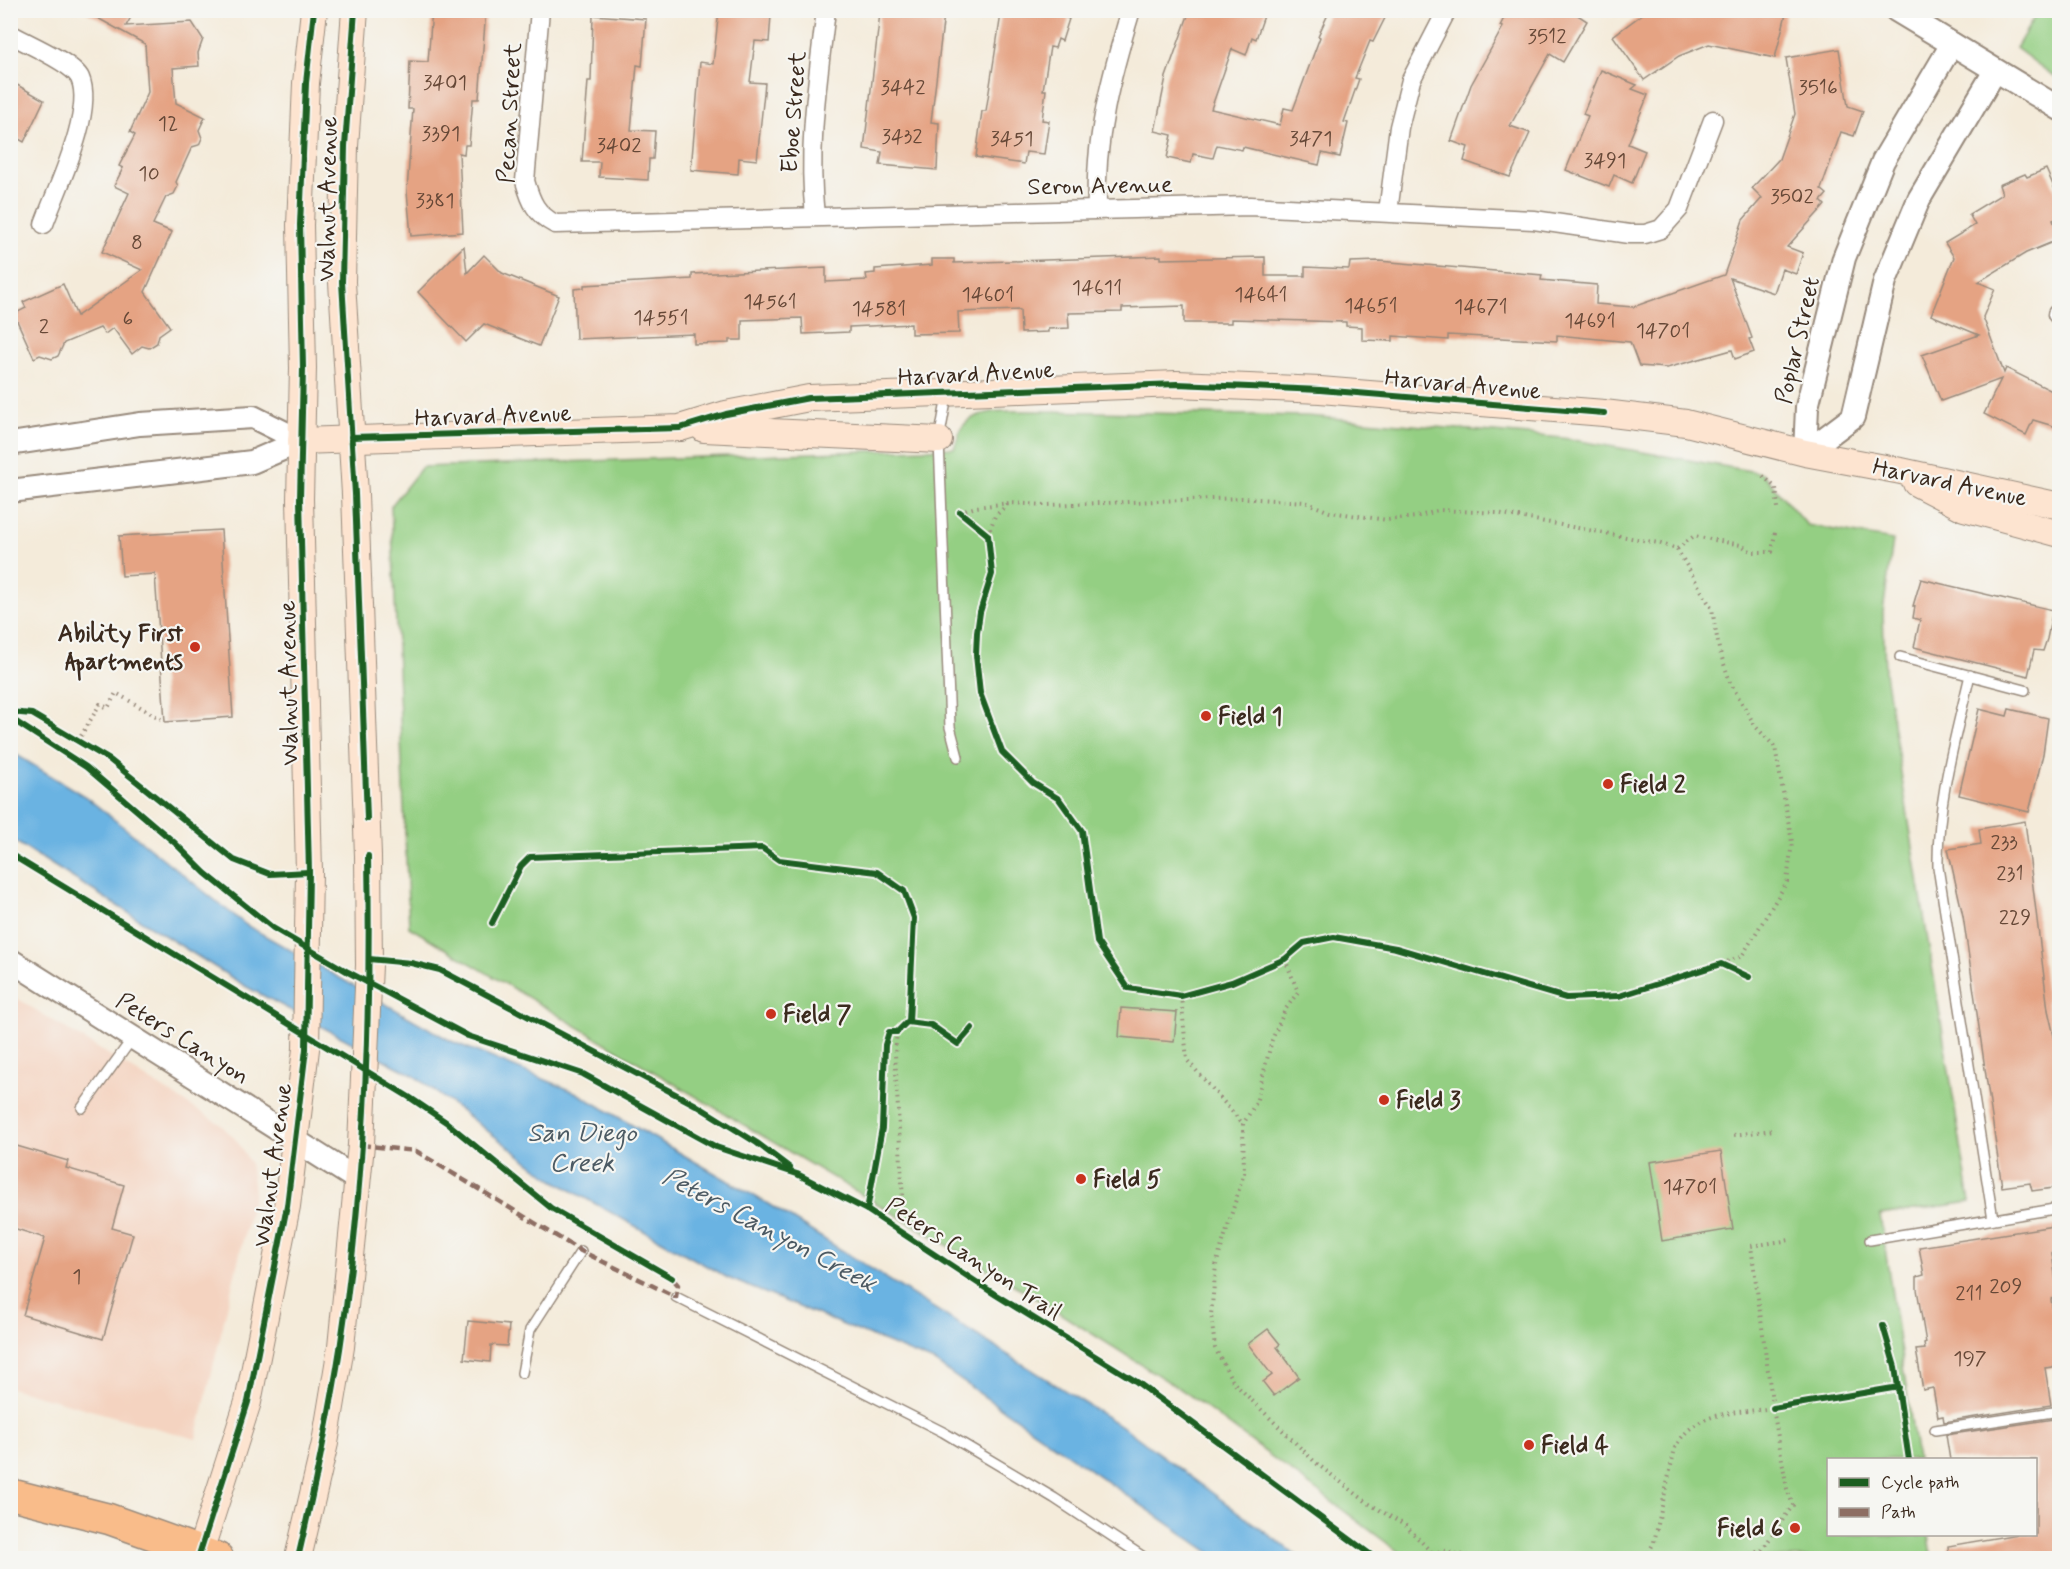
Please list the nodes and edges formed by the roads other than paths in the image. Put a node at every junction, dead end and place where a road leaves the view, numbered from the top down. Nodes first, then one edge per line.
1 (314, 10) edge
2 (355, 10) edge
3 (540, 10) edge
4 (826, 10) edge
5 (1131, 10) edge
6 (1447, 10) edge
7 (1896, 10) edge
8 (10, 34) edge
9 (1952, 44) junction
10 (1995, 71) junction
11 (2060, 109) edge
12 (1713, 120) dead end
13 (1097, 208) junction
14 (1388, 212) junction
15 (540, 216) joint
16 (815, 216) junction
17 (44, 224) dead end
18 (947, 393) junction
19 (680, 428) junction
20 (351, 437) junction
21 (939, 440) junction
22 (301, 441) junction
23 (10, 444) edge
24 (1805, 453) junction
25 (1886, 467) junction
26 (10, 491) edge
27 (2060, 506) edge
28 (2060, 534) edge
29 (1900, 657) dead end
30 (1970, 675) junction
31 (2025, 690) dead end
32 (958, 757) dead end
33 (10, 960) edge
34 (132, 1039) junction
35 (82, 1108) dead end
36 (295, 1140) junction
37 (358, 1180) junction
38 (2060, 1208) edge
39 (1993, 1219) junction
40 (1870, 1240) dead end
41 (581, 1251) dead end
42 (676, 1297) dead end
43 (522, 1374) dead end
44 (2060, 1411) edge
45 (1935, 1430) dead end
46 (10, 1494) edge
47 (205, 1556) edge
48 (298, 1558) edge
49 (1145, 1558) edge

1 - 22 main road, Walnut Avenue
2 - 20 main road, Walnut Avenue
3 - 15 street, Pecan Street
4 - 16 street, Eboe Street
5 - 13 street
6 - 14 street
7 - 9 street
8 - 17 street
9 - 10 street
9 - 24 street, Poplar Street
10 - 11 street
10 - 24 street
12 - 14 street, Seron Avenue
13 - 14 street, Seron Avenue
13 - 16 street, Seron Avenue
15 - 16 street, Seron Avenue
18 - 19 main road, Harvard Avenue
18 - 21 lane
18 - 24 main road, Harvard Avenue
19 - 20 main road, Harvard Avenue
19 - 21 main road
20 - 22 main road, Harvard Avenue
20 - 37 main road, Walnut Avenue
21 - 32 lane
22 - 23 street
22 - 26 street, Harvard Avenue
22 - 36 main road, Walnut Avenue
24 - 25 main road, Harvard Avenue
25 - 27 main road, Harvard Avenue
25 - 28 main road
29 - 30 lane
30 - 31 lane
30 - 39 lane
33 - 34 street, Peters Canyon
34 - 35 lane
34 - 36 street, Peters Canyon
36 - 37 street, Peters Canyon
36 - 47 main road, Walnut Avenue
37 - 48 main road, Walnut Avenue
38 - 39 lane
39 - 40 lane
41 - 43 lane
42 - 49 lane
44 - 45 lane
46 - 47 highway

